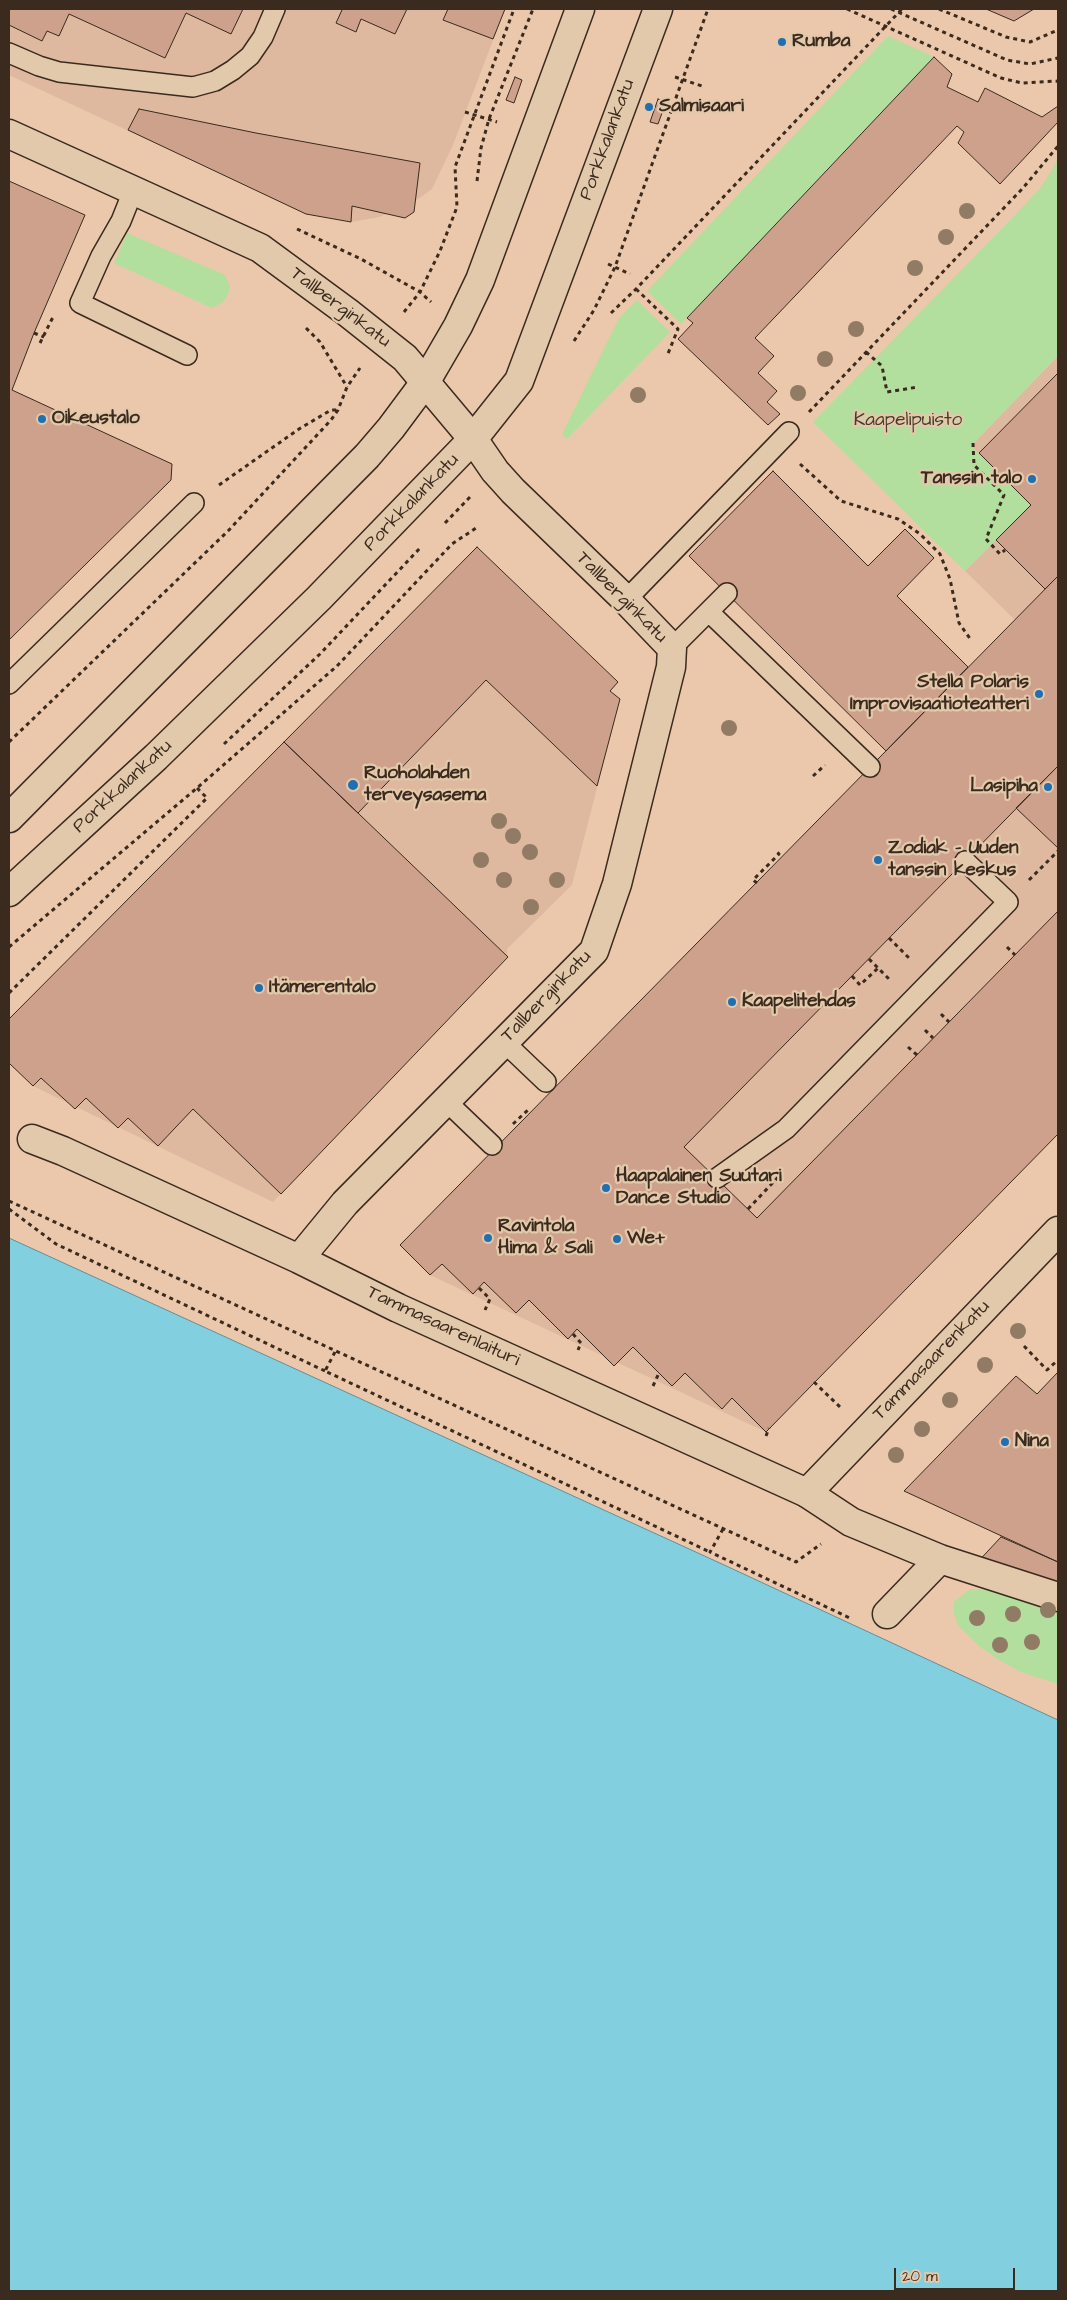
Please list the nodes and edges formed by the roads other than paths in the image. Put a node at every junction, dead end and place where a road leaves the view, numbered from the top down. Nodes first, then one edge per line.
1 (275, 9) edge
2 (580, 9) edge
3 (658, 9) edge
4 (9, 52) edge
5 (9, 134) edge
6 (133, 190) junction
7 (187, 355) dead end
8 (426, 381) junction
9 (784, 438) road end
10 (473, 440) junction
11 (194, 502) road end
12 (727, 593) dead end
13 (626, 600) junction
14 (709, 612) junction
15 (672, 648) junction
16 (9, 684) edge
17 (870, 767) dead end
18 (9, 818) edge
19 (964, 861) dead end
20 (9, 892) edge
21 (504, 1042) junction
22 (546, 1082) road end
23 (446, 1101) junction
24 (32, 1139) dead end
25 (492, 1145) road end
26 (716, 1178) dead end
27 (1058, 1231) edge
28 (299, 1258) junction
29 (807, 1493) junction
30 (940, 1558) junction
31 (1058, 1597) edge
32 (887, 1614) road end

1 - 4 lane
2 - 8 street
3 - 10 street, Porkkalankatu
5 - 6 street, Tallberginkatu
6 - 7 lane
6 - 8 street, Tallberginkatu
8 - 10 street, Tallberginkatu
8 - 18 street
9 - 13 lane
10 - 13 street, Tallberginkatu
10 - 20 street, Porkkalankatu
11 - 16 lane
12 - 14 lane
13 - 15 street, Tallberginkatu
14 - 15 lane
14 - 17 lane
15 - 21 street, Tallberginkatu
19 - 26 lane
21 - 22 lane
21 - 23 street, Tallberginkatu
23 - 25 lane
23 - 28 street, Tallberginkatu
24 - 28 street, Tammasaarenlaituri
27 - 29 street, Tammasaarenkatu
28 - 29 street, Tammasaarenlaituri
29 - 30 street, Tammasaarenlaituri
30 - 31 street, Tammasaarenlaituri
30 - 32 street

